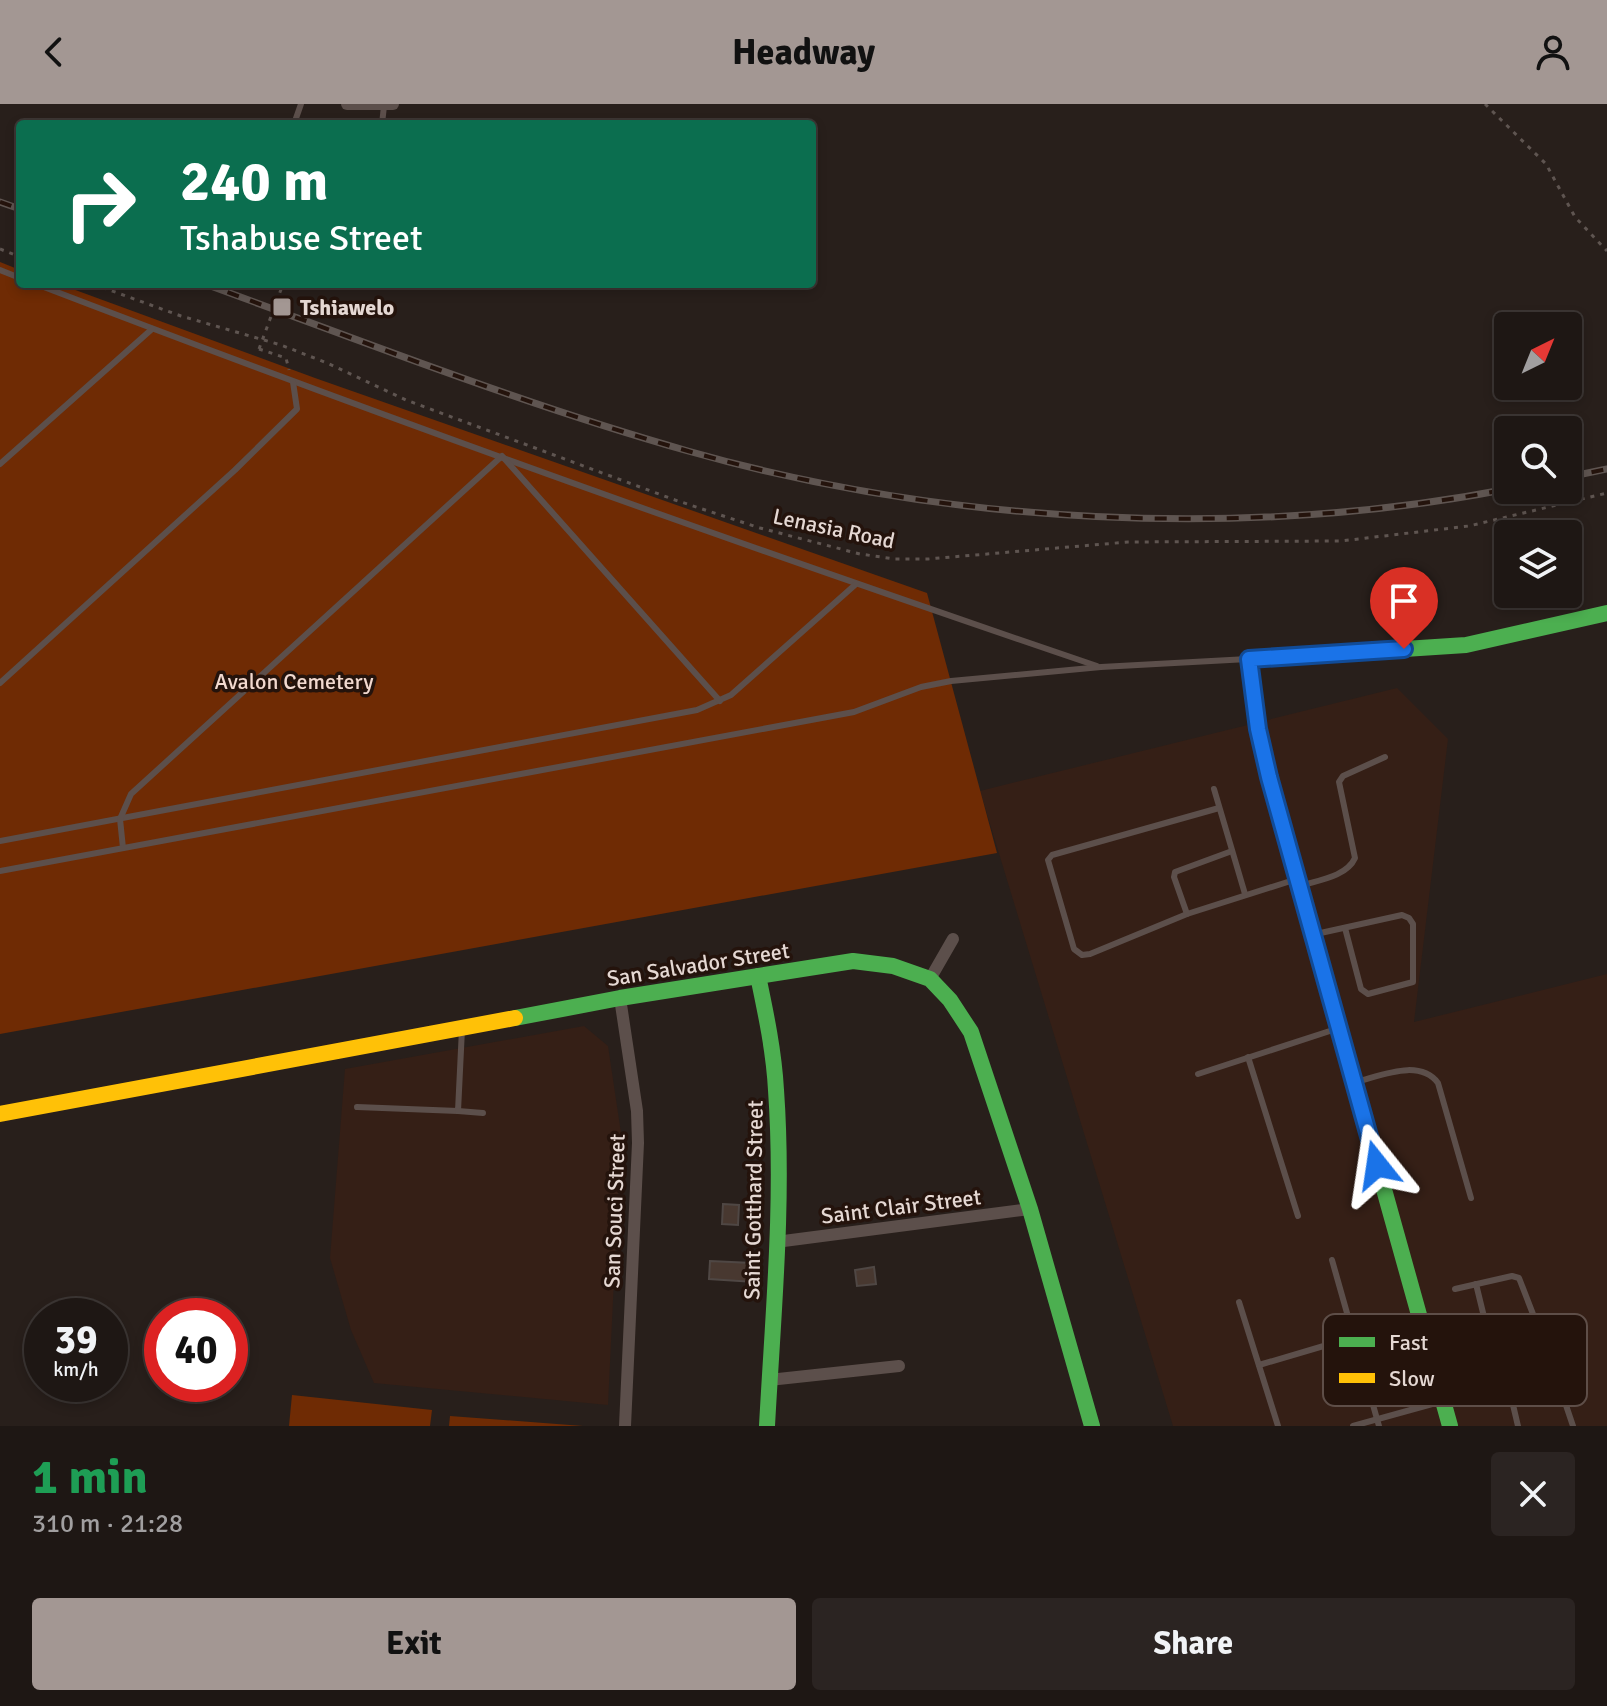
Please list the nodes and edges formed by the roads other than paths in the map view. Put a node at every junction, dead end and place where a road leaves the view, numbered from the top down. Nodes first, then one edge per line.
1 (347, 104) edge
2 (388, 105) edge
3 (46, 288) edge
4 (152, 329) junction
5 (293, 382) junction
6 (502, 456) junction
7 (0, 464) edge
8 (856, 584) junction
9 (1607, 613) edge
10 (1249, 659) junction
11 (1101, 667) junction
12 (0, 683) edge
13 (720, 701) junction
14 (1385, 757) dead end
15 (1214, 789) dead end
16 (1219, 808) junction
17 (120, 819) junction
18 (0, 841) edge
19 (123, 848) junction
20 (1232, 851) junction
21 (0, 871) edge
22 (1298, 883) junction
23 (1245, 894) junction
24 (1187, 914) junction
25 (1345, 928) junction
26 (1313, 935) junction
27 (953, 939) dead end
28 (758, 976) junction
29 (930, 979) junction
30 (620, 998) junction
31 (1339, 1028) junction
32 (462, 1029) junction
33 (1248, 1057) junction
34 (1198, 1074) dead end
35 (1355, 1082) junction
36 (357, 1107) dead end
37 (458, 1111) junction
38 (483, 1113) dead end
39 (0, 1114) edge
40 (1471, 1198) dead end
41 (1030, 1209) junction
42 (1298, 1216) dead end
43 (776, 1242) junction
44 (1332, 1260) dead end
45 (1476, 1284) junction
46 (1455, 1289) dead end
47 (1239, 1302) dead end
48 (1347, 1314) edge
49 (1419, 1314) edge
50 (1483, 1314) edge
51 (1533, 1314) edge
52 (1323, 1346) edge
53 (1259, 1365) junction
54 (899, 1366) dead end
55 (769, 1380) junction
56 (1428, 1406) edge
57 (1512, 1406) edge
58 (1566, 1406) edge
59 (1378, 1423) edge
60 (625, 1426) edge
61 (767, 1426) edge
62 (1092, 1426) edge
63 (1278, 1426) edge
64 (1353, 1426) edge
65 (1518, 1426) edge
66 (1573, 1426) edge

1 - 2 street
3 - 4 lane
4 - 5 lane
4 - 7 lane
5 - 6 lane
5 - 12 lane
6 - 8 lane
6 - 13 lane
6 - 17 lane
8 - 11 lane
8 - 13 lane
9 - 10 street
10 - 11 lane
10 - 22 street
11 - 19 lane
13 - 17 lane
14 - 22 lane
15 - 16 lane
16 - 20 lane
16 - 24 lane
17 - 18 lane
17 - 19 lane
19 - 21 lane
20 - 23 lane
20 - 24 lane
22 - 23 lane
22 - 26 street
23 - 24 lane
25 - 25 lane
25 - 26 lane
26 - 31 street
27 - 29 street
28 - 29 street, San Salvador Street
28 - 30 street, San Salvador Street
28 - 43 street, Saint Gotthard Street
29 - 41 street, San Salvador Street
30 - 32 street, San Salvador Street
30 - 60 street, San Souci Street
31 - 33 lane
31 - 35 street
32 - 37 lane
32 - 39 street, San Salvador Street
33 - 34 lane
33 - 42 lane
35 - 40 lane
35 - 49 street
36 - 37 lane
37 - 38 lane
41 - 43 street, Saint Clair Street
41 - 62 street, San Salvador Street
43 - 55 street, Saint Gotthard Street
44 - 48 lane
45 - 46 lane
45 - 50 lane
45 - 51 lane
47 - 53 lane
52 - 53 lane
53 - 63 lane
54 - 55 street
55 - 61 street, Saint Gotthard Street
56 - 59 lane
57 - 65 lane
58 - 66 lane
59 - 64 lane

